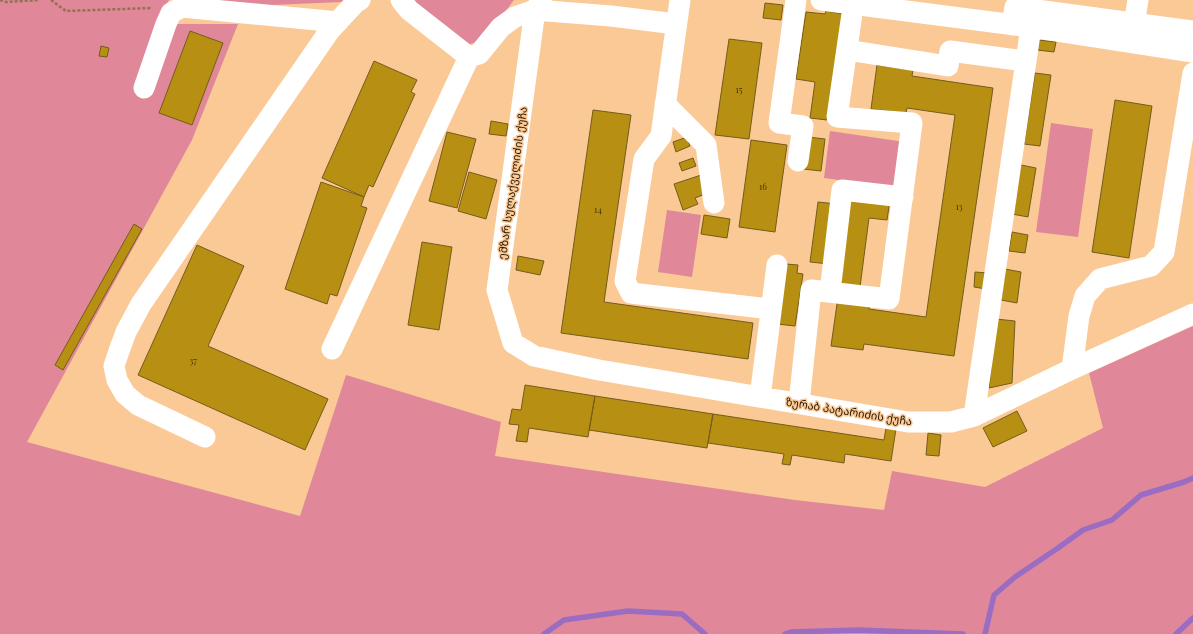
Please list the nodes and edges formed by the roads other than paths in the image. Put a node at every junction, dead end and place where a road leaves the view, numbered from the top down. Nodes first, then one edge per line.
1 (360, 0) edge
2 (401, 0) edge
3 (680, 0) edge
4 (796, 0) edge
5 (821, 0) edge
6 (1138, 0) edge
7 (854, 2) edge
8 (538, 5) edge
9 (338, 22) junction
10 (676, 24) junction
11 (1021, 26) junction
12 (1193, 31) edge
13 (1133, 33) junction
14 (847, 50) junction
15 (1193, 52) edge
16 (469, 57) junction
17 (1025, 61) junction
18 (1193, 73) edge
19 (144, 88) dead end
20 (665, 104) junction
21 (798, 161) dead end
22 (903, 197) junction
23 (714, 203) dead end
24 (777, 265) dead end
25 (830, 292) junction
26 (771, 309) junction
27 (1193, 314) edge
28 (332, 349) dead end
29 (534, 356) joint
30 (1072, 369) junction
31 (760, 397) junction
32 (799, 403) junction
33 (974, 416) junction
34 (205, 437) dead end

1 - 9 street
2 - 16 street
3 - 10 street
4 - 21 street
5 - 7 street
6 - 13 street
7 - 11 street
7 - 14 street
8 - 10 street
8 - 16 street
8 - 29 street, ემზარ სულაქველიძის ქუჩა
9 - 19 street
9 - 34 street
10 - 20 street
11 - 13 street
11 - 17 street
12 - 13 street
13 - 15 street
14 - 17 street
14 - 22 street
16 - 28 street
17 - 33 street
18 - 30 street
20 - 23 street
20 - 26 street
22 - 25 street
22 - 25 street
24 - 26 street
25 - 32 street
26 - 31 street
27 - 30 street, ზურაბ პატარიძის ქუჩა
29 - 31 street, ზურაბ პატარიძის ქუჩა
30 - 33 street, ზურაბ პატარიძის ქუჩა
31 - 32 street, ზურაბ პატარიძის ქუჩა
32 - 33 street, ზურაბ პატარიძის ქუჩა

